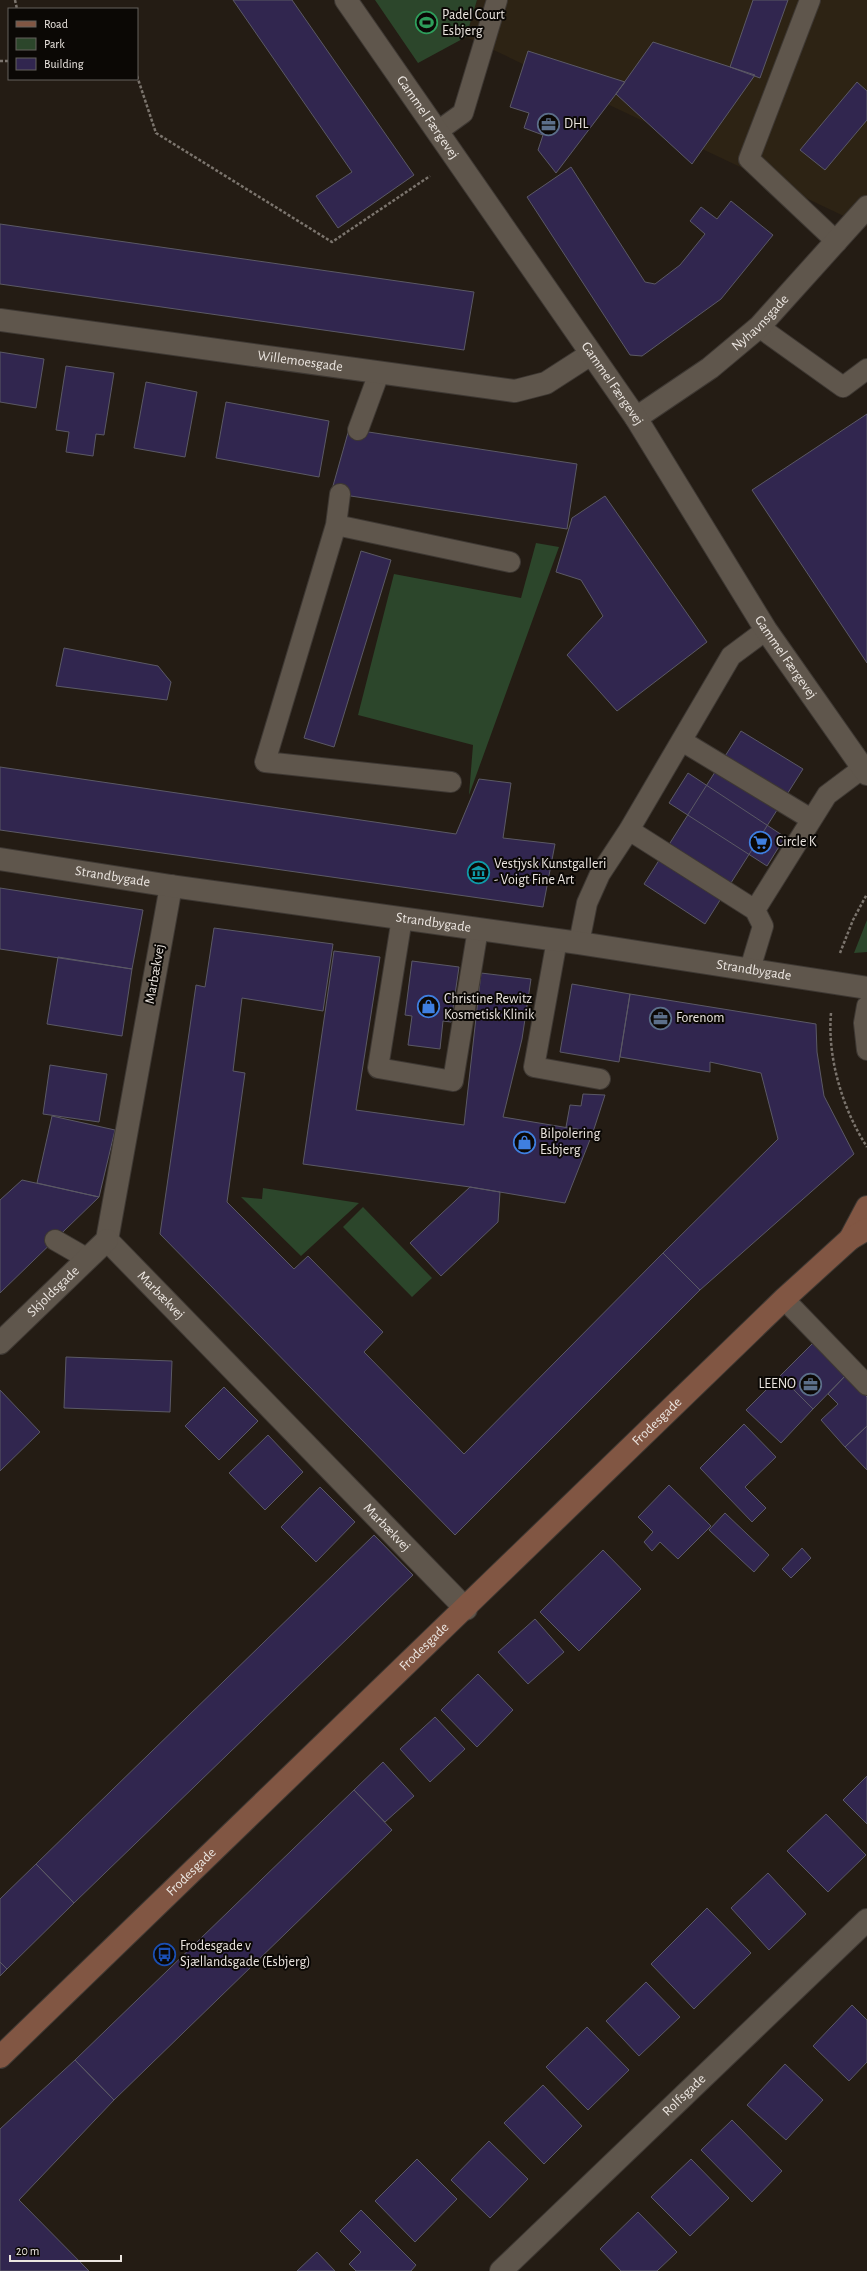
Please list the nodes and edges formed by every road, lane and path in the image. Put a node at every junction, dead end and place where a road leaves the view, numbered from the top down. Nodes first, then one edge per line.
1 (346, 0) edge
2 (497, 0) edge
3 (810, 0) edge
4 (138, 79) edge
5 (438, 131) junction
6 (456, 158) junction
7 (867, 207) edge
8 (837, 242) junction
9 (0, 320) edge
10 (759, 326) junction
11 (591, 354) junction
12 (867, 369) edge
13 (379, 373) junction
14 (636, 418) junction
15 (358, 430) dead end
16 (340, 494) dead end
17 (336, 526) junction
18 (510, 562) dead end
19 (766, 630) junction
20 (682, 741) junction
21 (865, 771) edge
22 (451, 782) dead end
23 (811, 819) junction
24 (629, 830) junction
25 (0, 859) edge
26 (171, 886) junction
27 (755, 910) junction
28 (402, 918) junction
29 (478, 929) junction
30 (557, 940) junction
31 (579, 943) junction
32 (750, 970) junction
33 (867, 988) edge
34 (867, 1006) edge
35 (867, 1050) edge
36 (600, 1079) dead end
37 (867, 1207) edge
38 (859, 1234) edge
39 (55, 1240) dead end
40 (107, 1240) junction
41 (88, 1259) junction
42 (784, 1299) junction
43 (0, 1343) edge
44 (867, 1385) edge
45 (466, 1609) junction
46 (867, 1920) edge
47 (0, 2057) edge
48 (501, 2271) edge

1 - 5 street, Gammel Færgevej
2 - 5 lane
3 - 8 lane
4 - 6 path
5 - 6 street, Gammel Færgevej
6 - 11 street, Gammel Færgevej
7 - 8 street, Nyhavnsgade
8 - 10 street, Nyhavnsgade
9 - 13 street, Willemoesgade
10 - 12 lane
10 - 14 street, Nyhavnsgade
11 - 13 street, Willemoesgade
11 - 14 street, Gammel Færgevej
13 - 15 lane
14 - 19 street, Gammel Færgevej
16 - 17 lane
17 - 18 lane
17 - 22 lane
19 - 20 lane
19 - 21 street, Gammel Færgevej
20 - 23 lane
20 - 24 lane
21 - 23 lane
23 - 27 lane
24 - 27 lane
24 - 31 lane
25 - 26 street, Strandbygade
26 - 28 street, Strandbygade
26 - 40 street, Marbækvej
27 - 32 lane
28 - 29 street, Strandbygade
28 - 29 lane
29 - 30 street, Strandbygade
30 - 31 street, Strandbygade
30 - 36 lane
31 - 32 street, Strandbygade
32 - 33 street, Strandbygade
34 - 35 lane
37 - 38 main road, Frodesgade
38 - 42 main road, Frodesgade
39 - 41 lane
40 - 41 street, Skjoldsgade
40 - 45 street, Marbækvej
41 - 43 street, Skjoldsgade
42 - 44 lane
42 - 45 main road, Frodesgade
45 - 47 main road, Frodesgade
46 - 48 street, Rolfsgade

